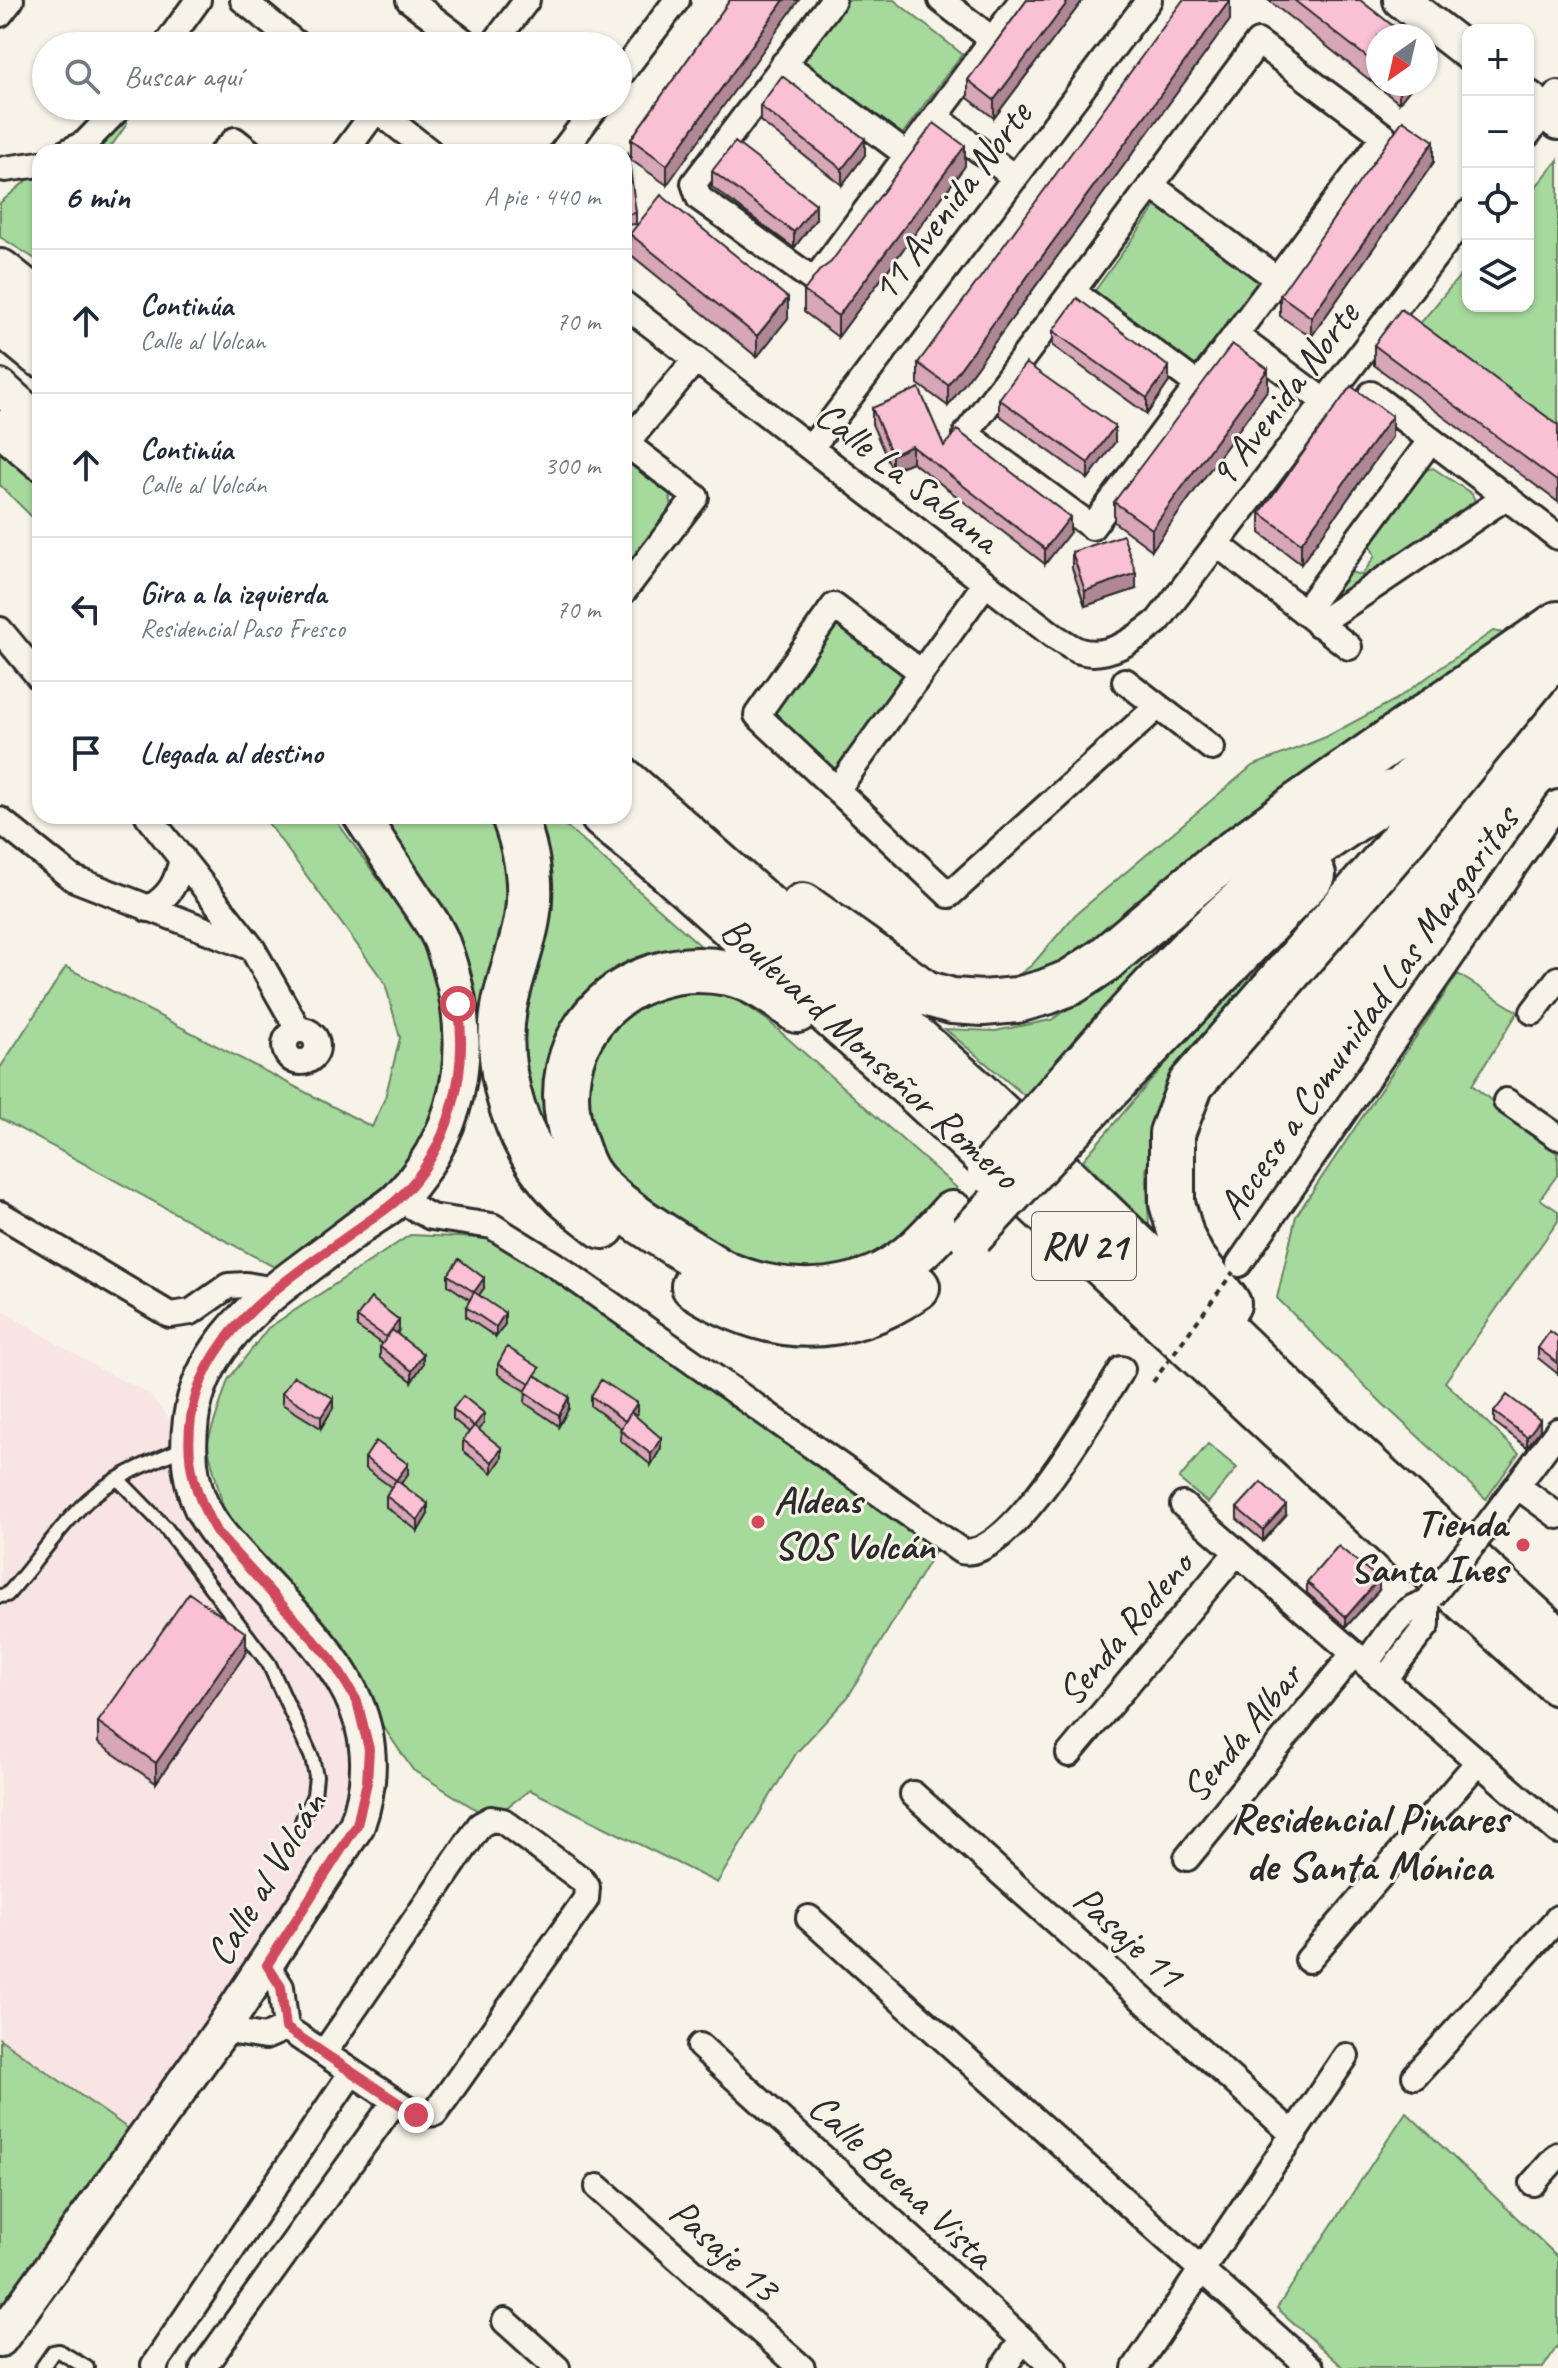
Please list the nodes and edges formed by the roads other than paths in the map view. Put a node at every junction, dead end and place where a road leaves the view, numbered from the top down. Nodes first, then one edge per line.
1 (11, 0) edge
2 (198, 0) edge
3 (243, 0) edge
4 (409, 0) edge
5 (527, 0) edge
6 (677, 0) edge
7 (833, 0) edge
8 (941, 0) edge
9 (1022, 0) edge
10 (1149, 0) edge
11 (1401, 0) edge
12 (0, 14) edge
13 (175, 32) edge
14 (282, 32) edge
15 (451, 32) edge
16 (503, 32) edge
17 (993, 40) junction
18 (1462, 47) edge
19 (632, 59) edge
20 (784, 63) junction
21 (936, 117) junction
22 (107, 120) edge
23 (366, 120) edge
24 (389, 120) edge
25 (586, 120) edge
26 (83, 144) edge
27 (350, 144) edge
28 (420, 144) edge
29 (568, 144) edge
30 (907, 155) junction
31 (32, 165) edge
32 (5, 169) dead end
33 (1015, 178) junction
34 (1151, 185) junction
35 (1462, 221) edge
36 (0, 272) edge
37 (1277, 279) junction
38 (1072, 291) junction
39 (632, 310) edge
40 (28, 335) edge
41 (1235, 335) junction
42 (696, 359) junction
43 (1198, 385) junction
44 (0, 387) edge
45 (1371, 394) dead end
46 (1325, 402) junction
47 (32, 416) edge
48 (0, 428) edge
49 (632, 435) edge
50 (1431, 440) junction
51 (632, 448) edge
52 (811, 448) junction
53 (32, 455) edge
54 (1506, 497) junction
55 (1558, 537) edge
56 (1217, 544) junction
57 (632, 581) edge
58 (985, 584) junction
59 (1311, 618) junction
60 (1158, 621) joint
61 (1558, 624) edge
62 (0, 630) edge
63 (1558, 631) edge
64 (1349, 647) dead end
65 (1558, 649) edge
66 (32, 668) edge
67 (921, 672) junction
68 (1125, 681) dead end
69 (1157, 707) junction
70 (1212, 748) dead end
71 (632, 786) edge
72 (632, 787) edge
73 (837, 790) junction
74 (1392, 793) joint
75 (1558, 803) edge
76 (0, 820) edge
77 (154, 824) edge
78 (366, 824) edge
79 (516, 824) edge
80 (613, 824) edge
81 (182, 858) junction
82 (148, 909) junction
83 (252, 948) junction
84 (1557, 982) edge
85 (1533, 1012) dead end
86 (298, 1029) dead end
87 (915, 1090) junction
88 (1506, 1101) dead end
89 (1558, 1137) edge
90 (398, 1199) junction
91 (0, 1214) edge
92 (962, 1224) junction
93 (1236, 1268) road end
94 (275, 1290) junction
95 (1122, 1369) dead end
96 (1323, 1426) junction
97 (1558, 1431) edge
98 (189, 1445) junction
99 (118, 1479) junction
100 (1517, 1486) junction
101 (1183, 1505) dead end
102 (1558, 1516) edge
103 (1237, 1552) junction
104 (0, 1596) edge
105 (1558, 1641) edge
106 (1368, 1665) junction
107 (1558, 1683) edge
108 (1069, 1754) dead end
109 (1478, 1762) junction
110 (913, 1794) dead end
111 (302, 1821) dead end
112 (1558, 1831) edge
113 (1187, 1858) dead end
114 (809, 1918) dead end
115 (1558, 1918) edge
116 (1308, 1960) dead end
117 (267, 1965) junction
118 (286, 2028) junction
119 (222, 2030) junction
120 (700, 2046) dead end
121 (324, 2053) junction
122 (1346, 2056) dead end
123 (352, 2072) junction
124 (1415, 2076) dead end
125 (395, 2101) junction
126 (1294, 2135) junction
127 (1558, 2155) edge
128 (1533, 2183) dead end
129 (598, 2187) dead end
130 (1202, 2273) junction
131 (505, 2321) dead end
132 (0, 2339) edge
133 (1022, 2341) junction
134 (42, 2368) edge
135 (87, 2368) edge
136 (155, 2368) edge
137 (203, 2368) edge
138 (557, 2368) edge
139 (802, 2368) edge
140 (1003, 2368) edge
141 (1054, 2368) edge
142 (1135, 2368) edge
143 (1311, 2368) edge

1 - 12 street
2 - 13 street
3 - 14 street
4 - 15 street
5 - 16 street
6 - 19 street
7 - 20 street
8 - 17 street
9 - 17 street
10 - 33 street, 11 Avenida Norte
11 - 18 street
17 - 21 street
20 - 30 street
20 - 30 street
21 - 30 street
21 - 33 street
22 - 26 street
23 - 27 street
24 - 28 street
25 - 29 street
31 - 32 street
33 - 52 street, 11 Avenida Norte
34 - 37 street
34 - 37 street
34 - 38 street
35 - 46 street, 9 Avenida Norte
36 - 40 highway
37 - 41 street
38 - 43 street
38 - 43 street
39 - 42 street, Calle La Sabana
41 - 43 street
41 - 46 street
42 - 49 street
42 - 52 street, Calle La Sabana
44 - 47 street
45 - 50 street
46 - 56 street, 9 Avenida Norte
48 - 53 street
50 - 54 street
50 - 59 street
51 - 57 street
52 - 58 street, Calle La Sabana
54 - 55 street
54 - 59 street
56 - 59 street
56 - 60 street, 9 Avenida Norte
58 - 60 street, Calle La Sabana
58 - 67 street
59 - 64 street
61 - 71 highway
62 - 66 street
63 - 74 street
65 - 96 highway
67 - 73 street
67 - 73 street
68 - 69 street
69 - 70 street
69 - 73 street
72 - 96 highway, Boulevard Monseñor Romero / RN 21
74 - 92 highway, bridge
75 - 93 street, Acceso a Comunidad Las Margaritas
76 - 82 street
77 - 81 street
78 - 90 street, Calle al Volcán
79 - 92 highway
80 - 87 highway, Boulevard Monseñor Romero / RN 21
81 - 82 street
81 - 83 street
82 - 83 street
83 - 86 street
84 - 85 street
87 - 92 highway
87 - 107 highway, Boulevard Monseñor Romero / RN 21
88 - 89 street
90 - 94 street, Calle al Volcán
90 - 95 street
91 - 94 street
94 - 98 street, Calle al Volcán
96 - 105 highway, Boulevard Monseñor Romero / RN 21
97 - 100 street
98 - 99 lane
98 - 117 street, Calle al Volcán
99 - 104 lane
99 - 111 lane
100 - 102 street
100 - 106 street, Senda Albar, bridge
101 - 103 street
103 - 106 street
103 - 108 street, Senda Rodeno
106 - 109 street
106 - 113 street, Senda Albar
109 - 112 street
109 - 116 street
110 - 126 street, Pasaje 11
114 - 130 street
115 - 124 street
117 - 118 street
117 - 119 street, Calle al Volcán
118 - 119 street
118 - 121 street
119 - 132 street, Calle al Volcán
120 - 133 street, Calle Buena Vista
121 - 123 street
121 - 125 street
122 - 126 street
123 - 125 street
123 - 136 street
125 - 137 street
126 - 130 street
127 - 128 street
129 - 139 street, Pasaje 13
130 - 142 street
130 - 143 street
131 - 138 street
133 - 140 street
133 - 141 street, Calle Buena Vista
134 - 135 lane

